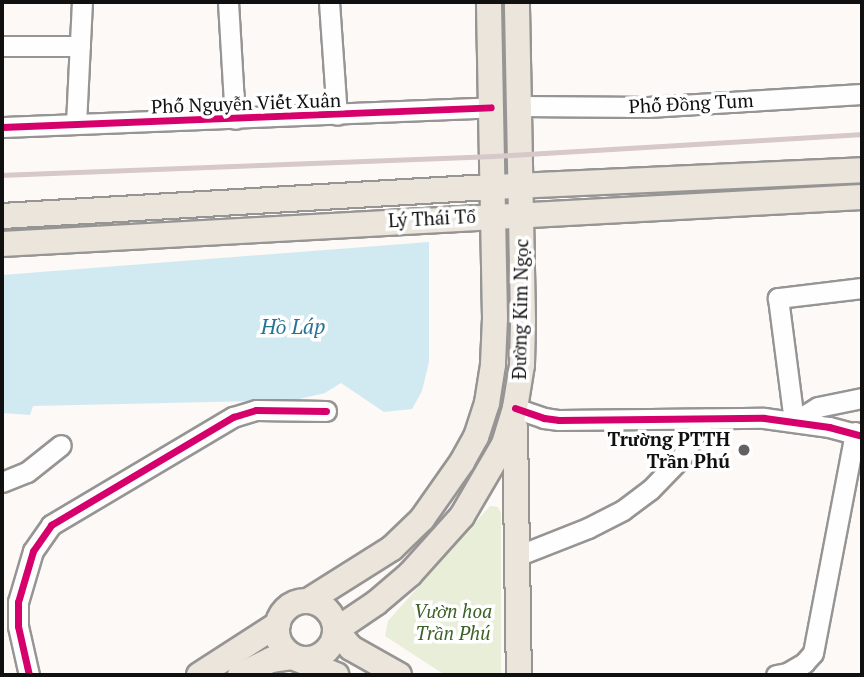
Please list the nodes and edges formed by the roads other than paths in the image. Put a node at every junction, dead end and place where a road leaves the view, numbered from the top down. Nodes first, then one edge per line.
1 (82, 2) edge
2 (228, 2) edge
3 (329, 2) edge
4 (489, 2) edge
5 (517, 2) edge
6 (2, 46) edge
7 (80, 46) junction
8 (862, 93) edge
9 (520, 106) junction
10 (491, 107) junction
11 (337, 116) junction
12 (235, 119) junction
13 (76, 124) junction
14 (2, 127) edge
15 (862, 170) edge
16 (522, 186) junction
17 (493, 187) junction
18 (862, 197) edge
19 (522, 214) junction
20 (494, 215) junction
21 (2, 216) edge
22 (2, 244) edge
23 (862, 288) edge
24 (862, 398) edge
25 (515, 408) junction
26 (326, 411) dead end
27 (705, 419) junction
28 (794, 422) junction
29 (858, 434) edge
30 (61, 445) dead end
31 (2, 482) edge
32 (517, 556) junction
33 (308, 601) junction
34 (278, 624) junction
35 (336, 630) junction
36 (295, 657) junction
37 (29, 675) edge
38 (199, 675) edge
39 (240, 675) edge
40 (337, 675) edge
41 (399, 675) edge
42 (519, 675) edge
43 (776, 675) edge

1 - 7 street
2 - 12 street
3 - 11 street
4 - 10 main road, Đường Kim Ngọc
5 - 9 main road, Đường Kim Ngọc
6 - 7 street
7 - 13 street
8 - 9 street, Phố Đồng Tum
9 - 16 main road, Đường Kim Ngọc
10 - 11 street, Phố Nguyễn Viết Xuân
10 - 17 main road, Đường Kim Ngọc
11 - 12 street, Phố Nguyễn Viết Xuân
12 - 13 street, Phố Nguyễn Viết Xuân
13 - 14 street, Phố Nguyễn Viết Xuân
15 - 16 main road, Lý Thái Tổ
16 - 17 main road, Lý Thái Tổ
16 - 19 main road, Đường Kim Ngọc
17 - 20 main road, Đường Kim Ngọc
17 - 21 main road, Lý Thái Tổ
18 - 19 main road, Lý Thái Tổ
19 - 20 main road, Lý Thái Tổ
19 - 25 main road, Đường Kim Ngọc
20 - 22 main road, Lý Thái Tổ
20 - 33 main road, Đường Kim Ngọc
23 - 28 street
24 - 28 street
25 - 27 street
25 - 32 main road
25 - 35 main road, Đường Kim Ngọc
26 - 37 street
27 - 28 street
27 - 32 street
28 - 29 street
29 - 43 street
30 - 31 street
32 - 42 main road
33 - 34 main road
33 - 35 main road
34 - 36 main road
34 - 38 main road
35 - 36 main road
35 - 41 main road
36 - 39 main road
36 - 40 main road

